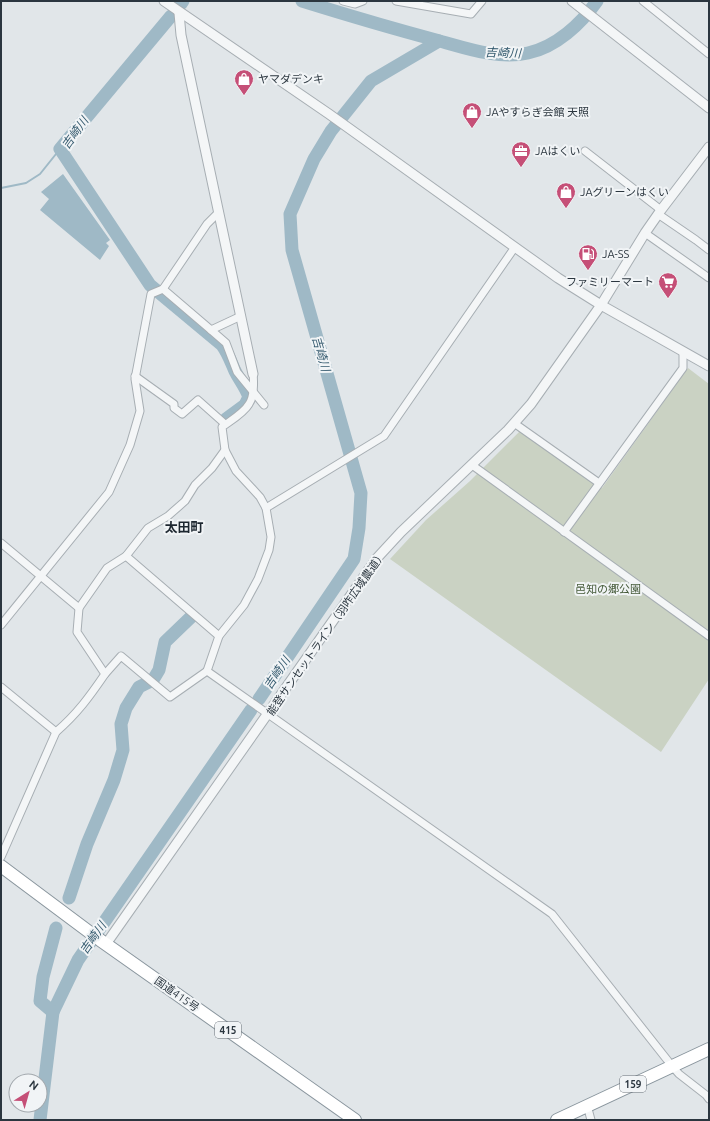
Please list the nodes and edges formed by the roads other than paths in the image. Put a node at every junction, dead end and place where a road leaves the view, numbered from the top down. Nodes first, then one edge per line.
1 (343, 1) edge
2 (363, 1) edge
3 (396, 1) edge
4 (482, 1) edge
5 (643, 1) edge
6 (573, 2) edge
7 (168, 3) edge
8 (179, 12) junction
9 (709, 54) edge
10 (709, 108) edge
11 (709, 146) edge
12 (585, 150) dead end
13 (219, 212) junction
14 (660, 212) junction
15 (645, 233) junction
16 (515, 247) junction
17 (709, 250) edge
18 (709, 278) edge
19 (159, 291) junction
20 (601, 305) junction
21 (241, 316) junction
22 (211, 330) junction
23 (683, 353) junction
24 (709, 366) edge
25 (253, 374) joint
26 (135, 376) junction
27 (252, 391) junction
28 (264, 405) dead end
29 (514, 423) junction
30 (226, 424) junction
31 (225, 450) junction
32 (472, 465) junction
33 (599, 483) junction
34 (266, 508) junction
35 (564, 532) junction
36 (1, 543) edge
37 (126, 556) junction
38 (41, 576) junction
39 (79, 608) junction
40 (1, 625) edge
41 (219, 636) junction
42 (709, 636) edge
43 (207, 671) junction
44 (105, 674) junction
45 (1, 687) edge
46 (269, 714) junction
47 (56, 732) junction
48 (1, 857) edge
49 (1, 866) edge
50 (103, 942) junction
51 (709, 1049) edge
52 (672, 1066) junction
53 (709, 1099) edge
54 (587, 1105) junction
55 (355, 1120) edge
56 (557, 1120) edge
57 (592, 1120) edge

1 - 2 street
3 - 4 street
5 - 9 street
6 - 10 street
7 - 8 street
8 - 13 street
8 - 16 street
11 - 14 street, 能登サンセットライン（羽咋広域農道）
12 - 14 street
13 - 19 street
13 - 21 street
14 - 15 street, 能登サンセットライン（羽咋広域農道）
14 - 17 street
15 - 18 street
15 - 20 street, 能登サンセットライン（羽咋広域農道）
16 - 20 street
16 - 34 street
19 - 22 street
19 - 26 street
20 - 23 street
20 - 29 street, 能登サンセットライン（羽咋広域農道）
21 - 22 street
21 - 25 street
22 - 27 street
23 - 24 street
23 - 33 street
25 - 27 street
26 - 30 street
26 - 38 street
27 - 28 street
27 - 30 street
29 - 32 street, 能登サンセットライン（羽咋広域農道）
29 - 33 street
30 - 31 street
31 - 34 street
31 - 37 street
32 - 35 street
32 - 46 street, 能登サンセットライン（羽咋広域農道）
33 - 35 street
34 - 41 street
35 - 42 street
36 - 38 street
37 - 39 street
37 - 41 street
38 - 39 street
38 - 40 street
39 - 44 street
41 - 43 street
43 - 44 street
43 - 46 street
44 - 47 street
45 - 47 street
46 - 50 street, 能登サンセットライン（羽咋広域農道）
46 - 52 street
47 - 48 street
49 - 50 highway, 国道415号 / 415
50 - 55 highway, 国道415号 / 415
51 - 52 highway, 159
52 - 53 street
52 - 54 highway, 159
54 - 56 highway, 159
54 - 57 street

